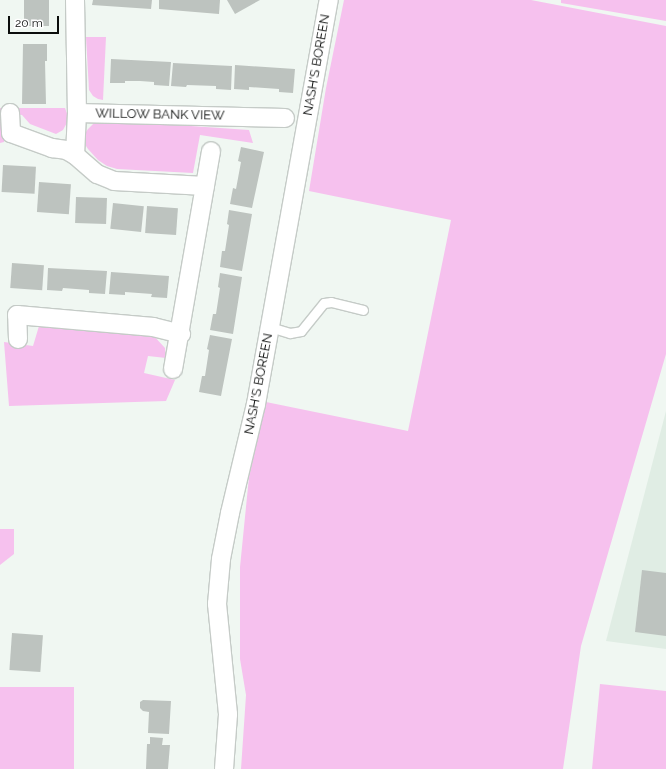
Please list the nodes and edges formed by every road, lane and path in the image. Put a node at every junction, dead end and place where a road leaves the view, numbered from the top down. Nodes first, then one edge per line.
1 (75, 0) edge
2 (329, 0) edge
3 (10, 113) dead end
4 (77, 113) junction
5 (285, 118) dead end
6 (211, 151) dead end
7 (75, 155) junction
8 (205, 186) junction
9 (363, 310) dead end
10 (270, 327) junction
11 (181, 334) junction
12 (18, 339) dead end
13 (173, 369) dead end
14 (224, 769) edge

1 - 4 street
2 - 10 street, NASH'S BOREEN
3 - 7 street
4 - 5 street, WILLOW BANK VIEW
4 - 7 street, WILLOW BANK VIEW
6 - 8 street
7 - 8 street
8 - 11 street
9 - 10 lane
10 - 14 street, NASH'S BOREEN
11 - 12 street
11 - 13 street

